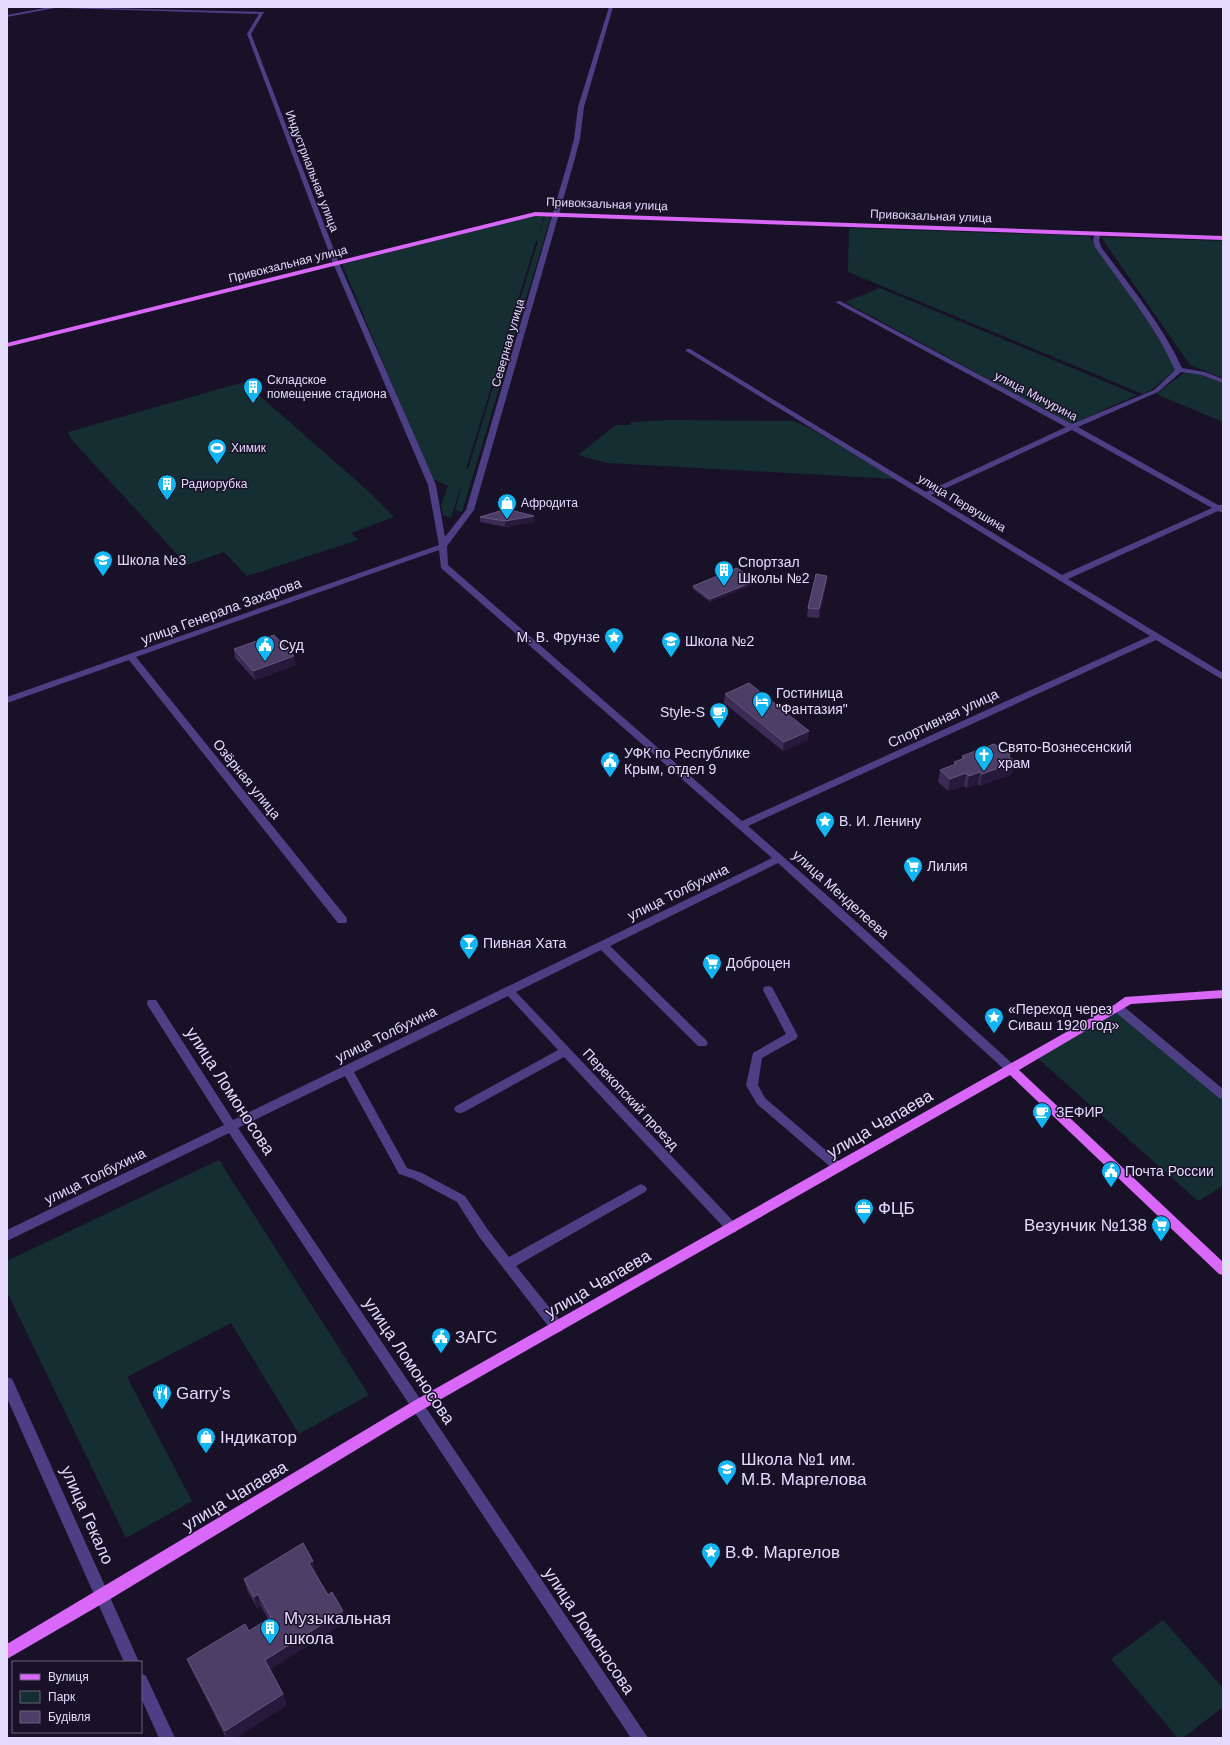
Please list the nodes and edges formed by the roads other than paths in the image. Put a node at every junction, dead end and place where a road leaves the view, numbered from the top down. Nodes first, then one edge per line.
1 (58, 7) edge
2 (63, 7) edge
3 (611, 7) edge
4 (7, 16) edge
5 (556, 214) junction
6 (1098, 233) junction
7 (1223, 238) edge
8 (336, 263) junction
9 (838, 302) dead end
10 (7, 345) edge
11 (688, 350) dead end
12 (1179, 370) junction
13 (1223, 381) edge
14 (1072, 428) junction
15 (925, 495) junction
16 (1221, 508) edge
17 (443, 546) junction
18 (1063, 578) junction
19 (1157, 636) junction
20 (131, 656) junction
21 (1223, 677) edge
22 (7, 700) edge
23 (740, 826) junction
24 (779, 859) junction
25 (342, 920) dead end
26 (602, 946) junction
27 (768, 990) dead end
28 (509, 991) junction
29 (1223, 994) edge
30 (152, 1003) dead end
31 (1118, 1008) junction
32 (702, 1043) dead end
33 (566, 1051) junction
34 (1011, 1069) junction
35 (347, 1070) junction
36 (1223, 1095) edge
37 (460, 1109) dead end
38 (231, 1127) junction
39 (838, 1167) junction
40 (641, 1189) dead end
41 (732, 1228) junction
42 (7, 1236) edge
43 (508, 1264) junction
44 (1223, 1270) edge
45 (557, 1327) junction
46 (7, 1383) edge
47 (417, 1406) junction
48 (102, 1596) junction
49 (7, 1652) edge
50 (132, 1661) edge
51 (142, 1683) edge
52 (167, 1738) edge
53 (640, 1738) edge

1 - 4 street
2 - 8 street, Индустриальная улица
3 - 5 street, Северная улица
5 - 6 main road, Привокзальная улица
5 - 8 main road, Привокзальная улица
5 - 17 street, Северная улица
6 - 7 main road, Привокзальная улица
6 - 12 street
8 - 10 main road, Привокзальная улица
8 - 17 street, Индустриальная улица
9 - 14 street, улица Мичурина
11 - 15 street, улица Первушина
12 - 13 street
12 - 14 street
14 - 15 street
14 - 16 street, улица Мичурина
15 - 18 street, улица Первушина
16 - 18 street
17 - 20 street, улица Генерала Захарова
17 - 23 street, улица Менделеева
18 - 19 street, улица Первушина
19 - 21 street, улица Первушина
19 - 23 street, Спортивная улица
20 - 22 street, улица Генерала Захарова
20 - 25 street, Озёрная улица
23 - 24 street, улица Менделеева
24 - 26 street, улица Толбухина
24 - 34 street, улица Менделеева
26 - 28 street, улица Толбухина
26 - 32 street
27 - 39 street
28 - 33 street, Перекопский проезд
28 - 35 street, улица Толбухина
29 - 31 main road, улица Чапаева
30 - 38 street, улица Ломоносова
31 - 34 main road, улица Чапаева
31 - 36 street
33 - 37 street
33 - 41 street, Перекопский проезд
34 - 39 main road, улица Чапаева
34 - 44 main road, улица Менделеева
35 - 38 street, улица Толбухина
35 - 43 street
38 - 42 street, улица Толбухина
38 - 47 street, улица Ломоносова
39 - 41 main road, улица Чапаева
40 - 43 street
41 - 45 main road, улица Чапаева
43 - 45 street
45 - 47 main road, улица Чапаева
46 - 48 street, улица Гекало
47 - 48 main road, улица Чапаева
47 - 53 street, улица Ломоносова
48 - 49 main road, улица Чапаева
48 - 50 street, улица Гекало
51 - 52 street

